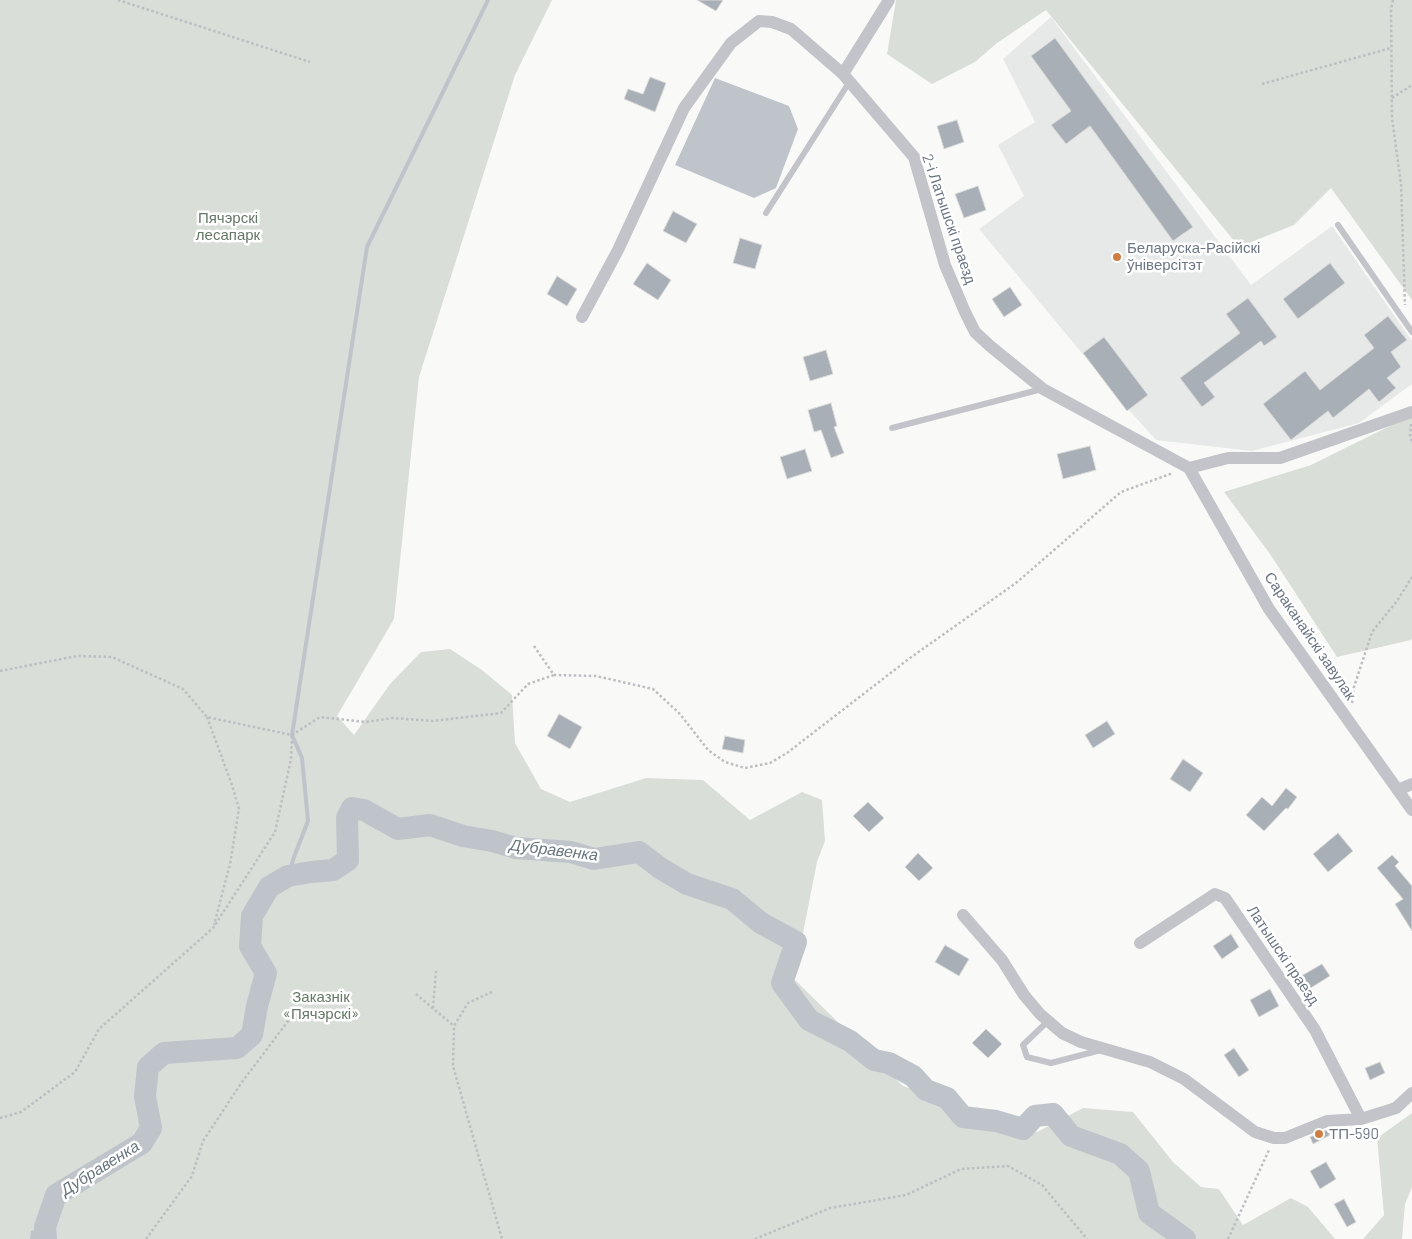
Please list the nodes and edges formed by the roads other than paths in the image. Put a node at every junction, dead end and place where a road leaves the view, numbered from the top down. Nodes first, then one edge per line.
1 (889, 0) edge
2 (846, 77) junction
3 (766, 213) dead end
4 (1338, 225) dead end
5 (582, 317) dead end
6 (1412, 332) edge
7 (1043, 389) junction
8 (1412, 412) edge
9 (892, 428) dead end
10 (1189, 468) junction
11 (1412, 784) edge
12 (1398, 790) junction
13 (1412, 810) edge
14 (963, 915) dead end
15 (1140, 943) dead end
16 (1048, 1021) junction
17 (1105, 1049) junction
18 (1412, 1093) edge
19 (1361, 1119) junction

1 - 2 street
2 - 3 lane
2 - 5 street, 2-і Латышскі праезд
2 - 7 street, 2-і Латышскі праезд
4 - 6 lane
7 - 9 lane
7 - 10 street, 2-і Латышскі праезд
8 - 10 street
10 - 12 street, Сараканайскі завулак
11 - 12 street
12 - 13 street, Сараканайскі завулак
14 - 16 street
15 - 19 street, Латышскі праезд
16 - 17 street
16 - 17 lane
17 - 19 street
18 - 19 street

